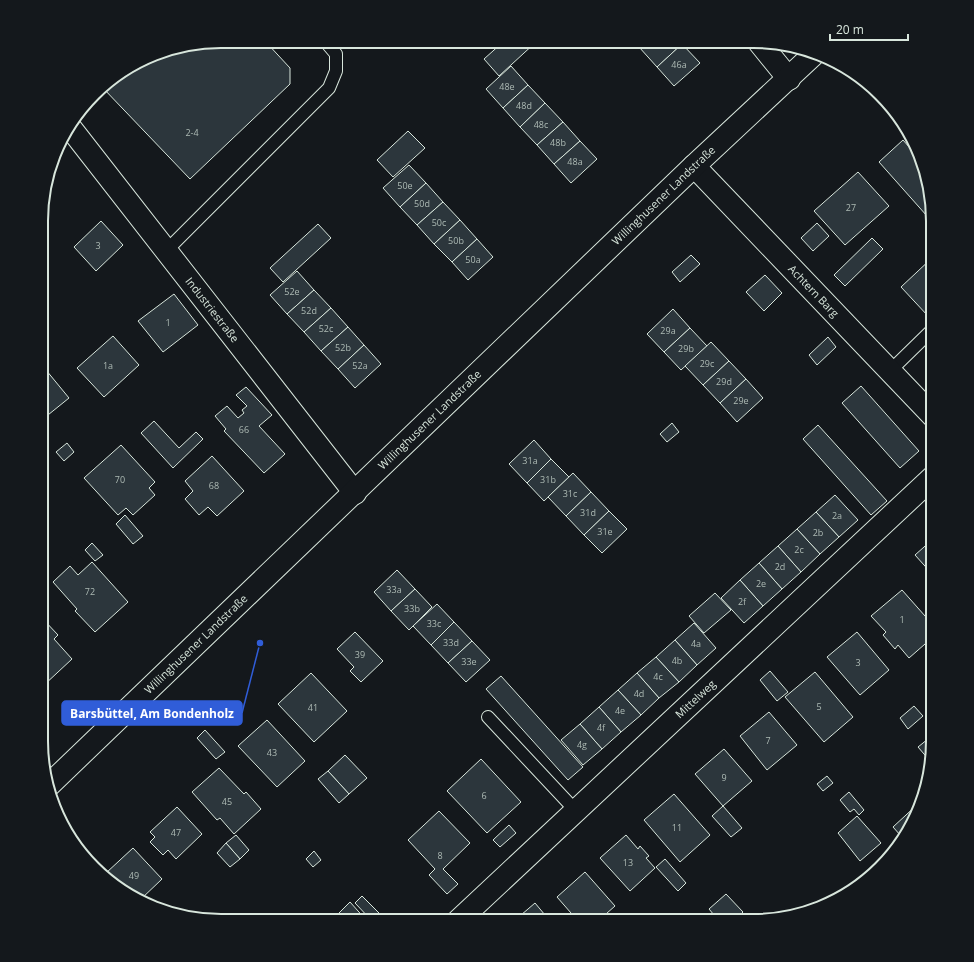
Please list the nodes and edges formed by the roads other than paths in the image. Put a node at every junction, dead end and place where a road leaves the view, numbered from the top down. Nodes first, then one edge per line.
1 (331, 48) edge
2 (764, 48) edge
3 (810, 58) edge
4 (789, 79) junction
5 (73, 131) edge
6 (694, 166) junction
7 (166, 251) junction
8 (926, 336) edge
9 (889, 372) junction
10 (926, 409) edge
11 (926, 484) edge
12 (355, 493) junction
13 (488, 717) dead end
14 (53, 781) edge
15 (576, 811) junction
16 (466, 914) edge

1 - 7 lane
2 - 4 street
3 - 4 street, Willinghusener Landstraße
4 - 6 street, Willinghusener Landstraße
5 - 7 street, Industriestraße
6 - 9 street, Achtern Barg
6 - 12 street, Willinghusener Landstraße
7 - 12 street, Industriestraße
8 - 9 lane
9 - 10 street, Achtern Barg
11 - 15 street, Mittelweg
12 - 14 street, Willinghusener Landstraße
13 - 15 lane
15 - 16 street, Mittelweg

